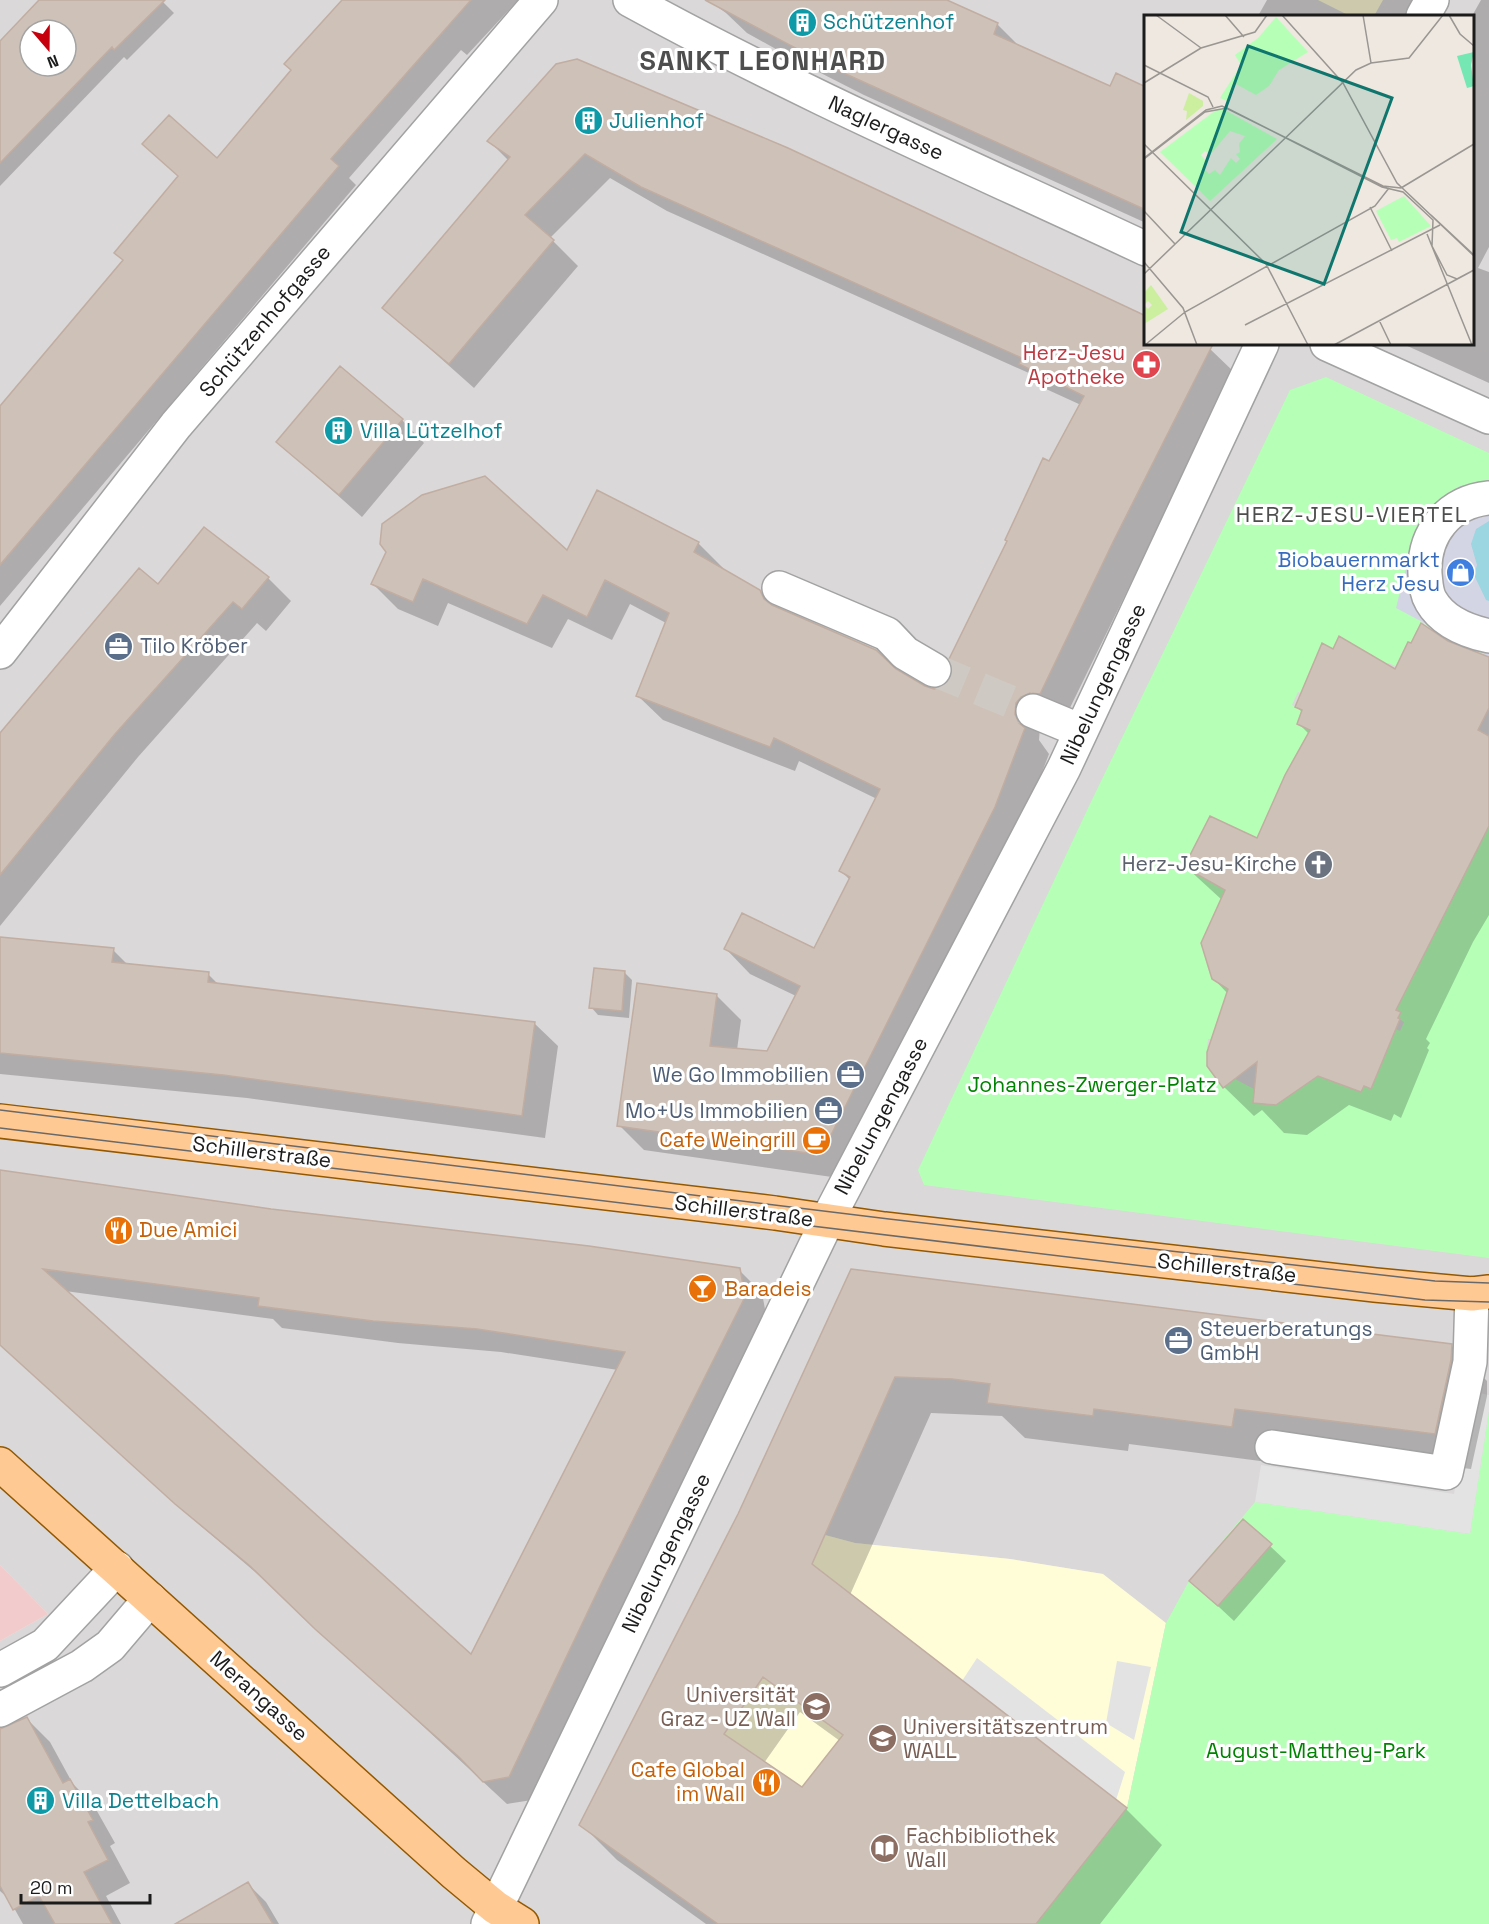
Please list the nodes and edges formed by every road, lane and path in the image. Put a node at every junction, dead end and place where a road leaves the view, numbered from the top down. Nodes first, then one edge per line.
1 (541, 0) edge
2 (630, 0) edge
3 (1431, 0) edge
4 (1424, 15) edge
5 (1144, 248) edge
6 (1262, 345) edge
7 (1329, 345) edge
8 (1489, 417) edge
9 (1471, 495) edge
10 (779, 588) dead end
11 (1476, 638) edge
12 (0, 652) edge
13 (934, 670) tunnel mouth
14 (1033, 711) tunnel mouth
15 (1081, 731) junction
16 (0, 1120) edge
17 (827, 1221) junction
18 (1481, 1293) edge
19 (1272, 1447) dead end
20 (0, 1464) edge
21 (117, 1568) junction
22 (150, 1599) junction
23 (0, 1670) edge
24 (0, 1710) edge
25 (502, 1918) edge

1 - 12 street, Schützenhofgasse
2 - 5 street, Naglergasse
3 - 4 street
6 - 15 street, Nibelungengasse
7 - 8 street
9 - 11 street
10 - 13 street
14 - 15 street
15 - 17 street, Nibelungengasse
16 - 17 main road, Schillerstraße
17 - 18 main road, Schillerstraße
17 - 25 street, Nibelungengasse
18 - 19 street
20 - 21 main road, Merangasse
21 - 22 main road, Merangasse
21 - 23 street
22 - 24 street
22 - 25 main road, Merangasse

